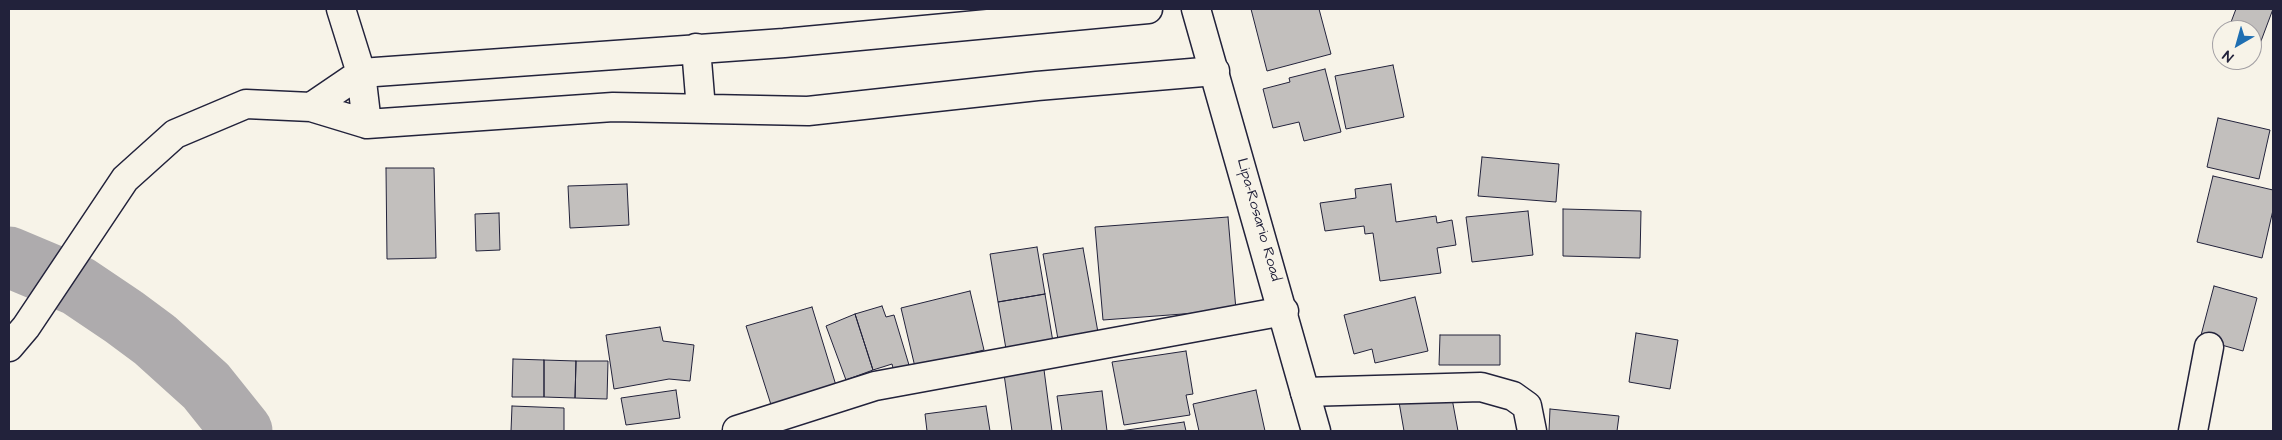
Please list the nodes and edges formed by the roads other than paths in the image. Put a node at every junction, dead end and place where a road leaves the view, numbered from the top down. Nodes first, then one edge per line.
1 (341, 9) edge
2 (1148, 9) edge
3 (1196, 9) edge
4 (696, 48) junction
5 (1215, 71) junction
6 (361, 74) junction
7 (311, 107) junction
8 (701, 109) junction
9 (367, 124) junction
10 (1284, 311) junction
11 (9, 347) edge
12 (2209, 347) dead end
13 (1305, 392) junction
14 (737, 430) edge
15 (1316, 431) edge
16 (1532, 431) edge
17 (2193, 431) edge

1 - 6 street
2 - 4 street
3 - 5 street, Lipa-Rosario Road
4 - 6 street
4 - 8 street
5 - 8 street
5 - 10 street, Lipa-Rosario Road
6 - 7 street
6 - 9 street
7 - 9 street
7 - 11 street
8 - 9 street
10 - 13 street, Lipa-Rosario Road
10 - 14 street
12 - 17 street
13 - 15 street, Lipa-Rosario Road
13 - 16 street

